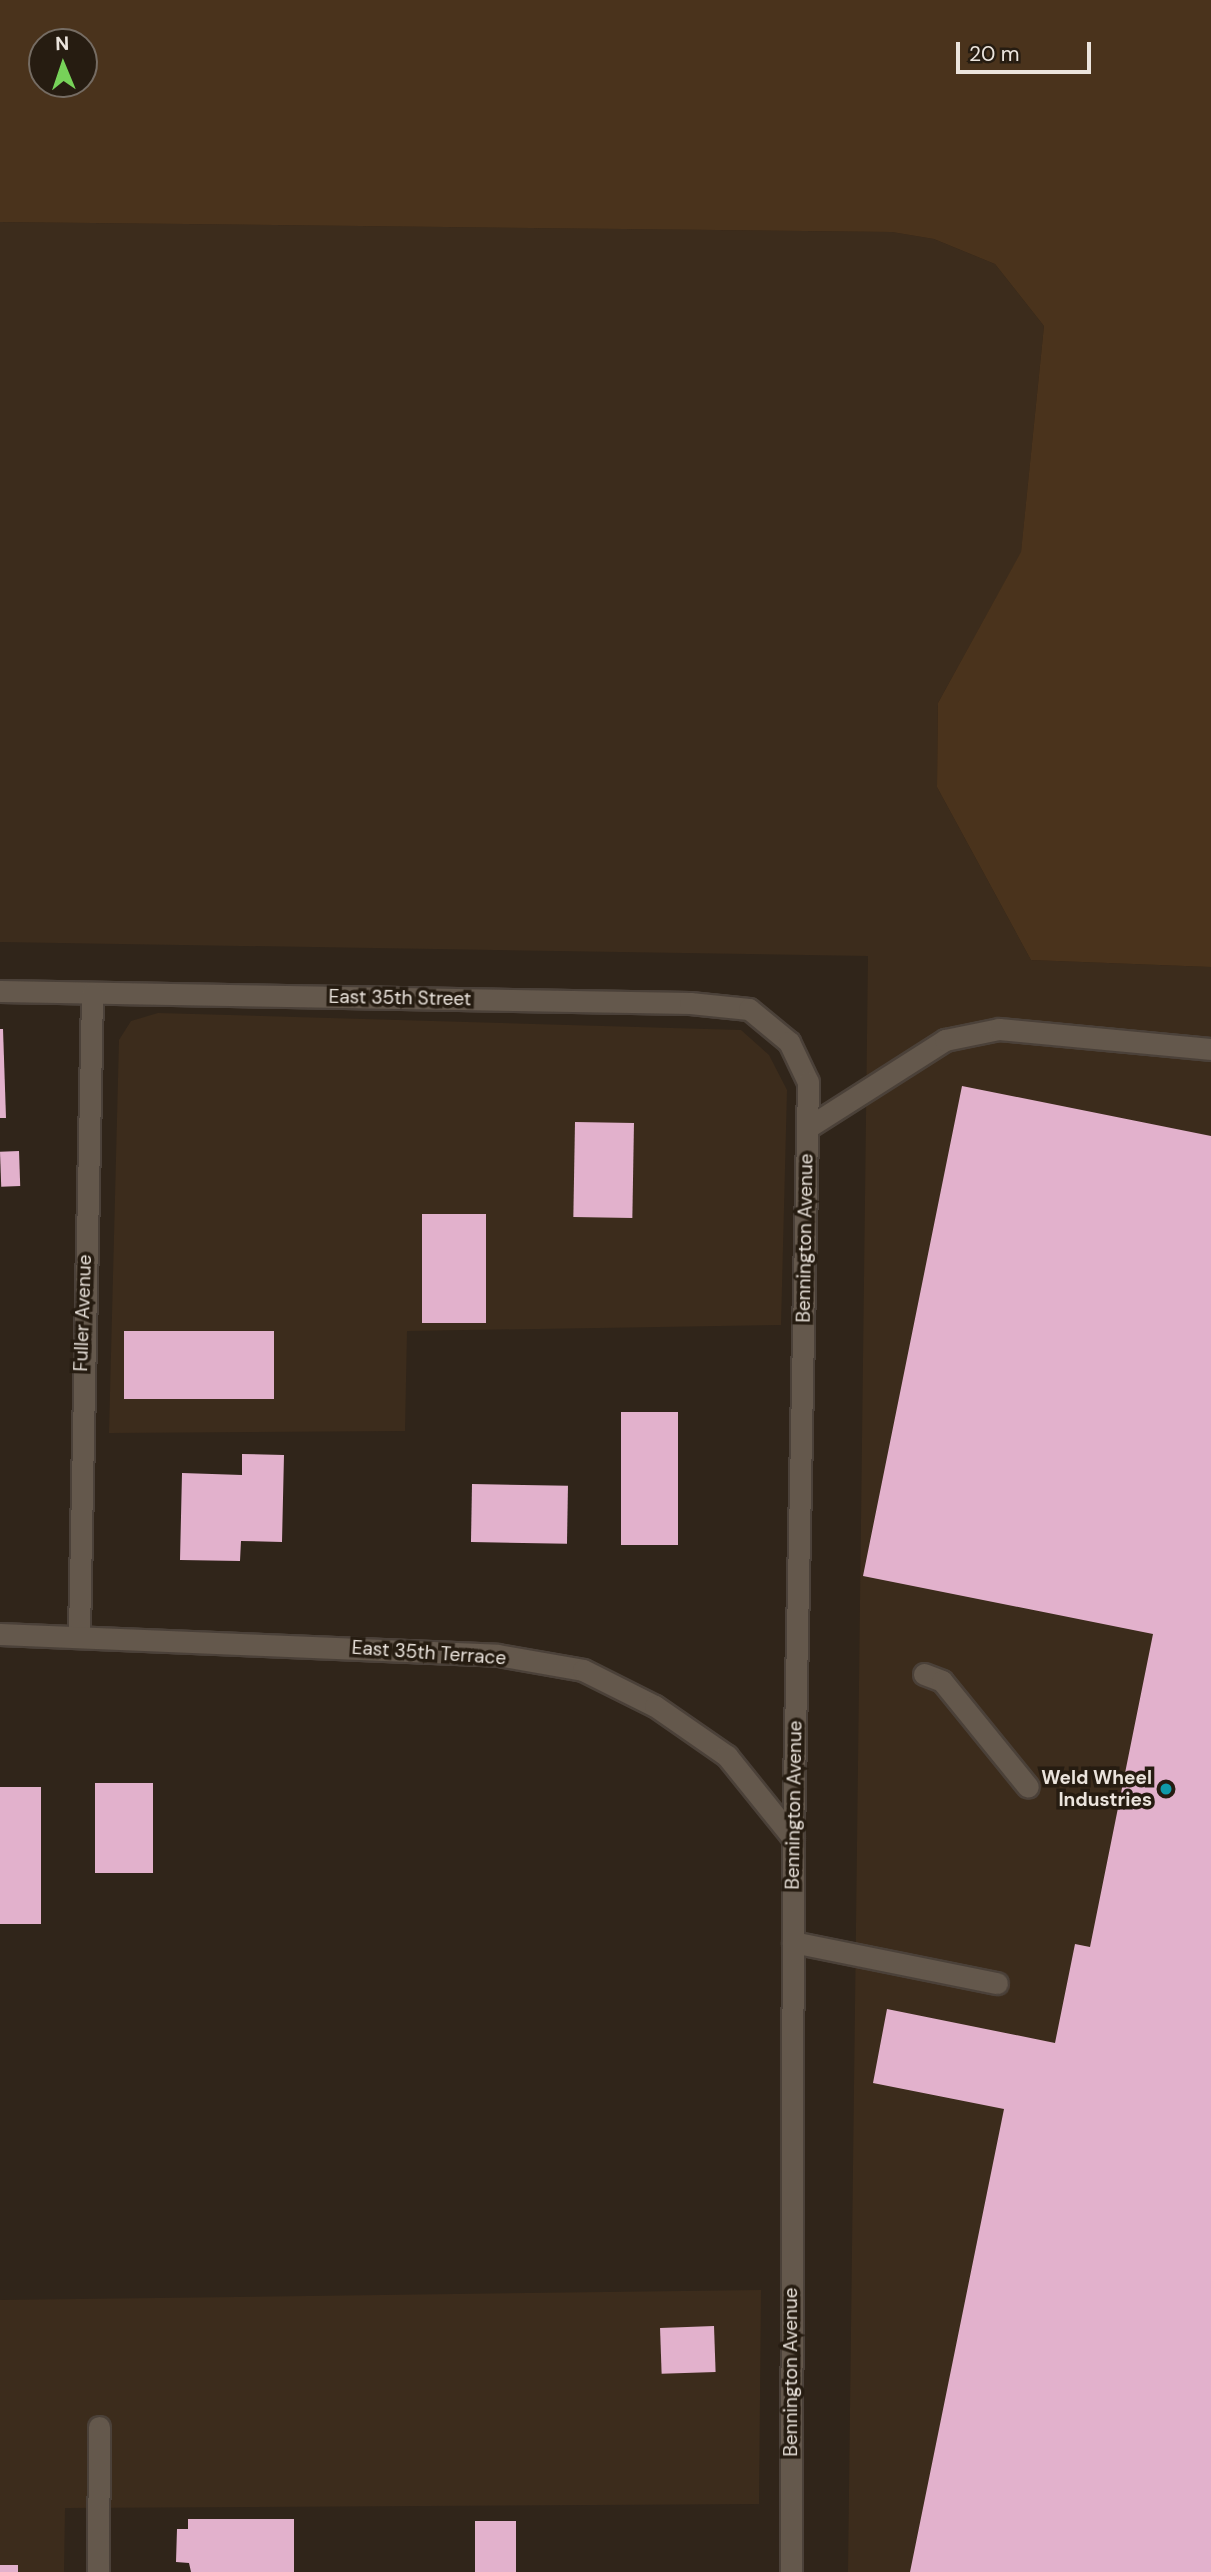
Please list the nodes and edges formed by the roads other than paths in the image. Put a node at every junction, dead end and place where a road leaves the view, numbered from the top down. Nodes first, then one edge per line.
1 (0, 991) edge
2 (92, 993) junction
3 (789, 1042) joint
4 (1211, 1049) edge
5 (807, 1128) junction
6 (79, 1632) junction
7 (0, 1633) edge
8 (923, 1674) dead end
9 (1028, 1787) dead end
10 (793, 1838) junction
11 (793, 1942) junction
12 (997, 1983) dead end
13 (99, 2427) dead end
14 (98, 2572) edge
15 (791, 2572) edge

1 - 2 street, East 35th Street
2 - 3 street, East 35th Street
2 - 6 street, Fuller Avenue
3 - 5 street, Bennington Avenue
4 - 5 street
5 - 10 street, Bennington Avenue
6 - 7 street, East 35th Terrace
6 - 10 street, East 35th Terrace
8 - 9 street
10 - 11 street, Bennington Avenue
11 - 12 street
11 - 15 street, Bennington Avenue
13 - 14 street

